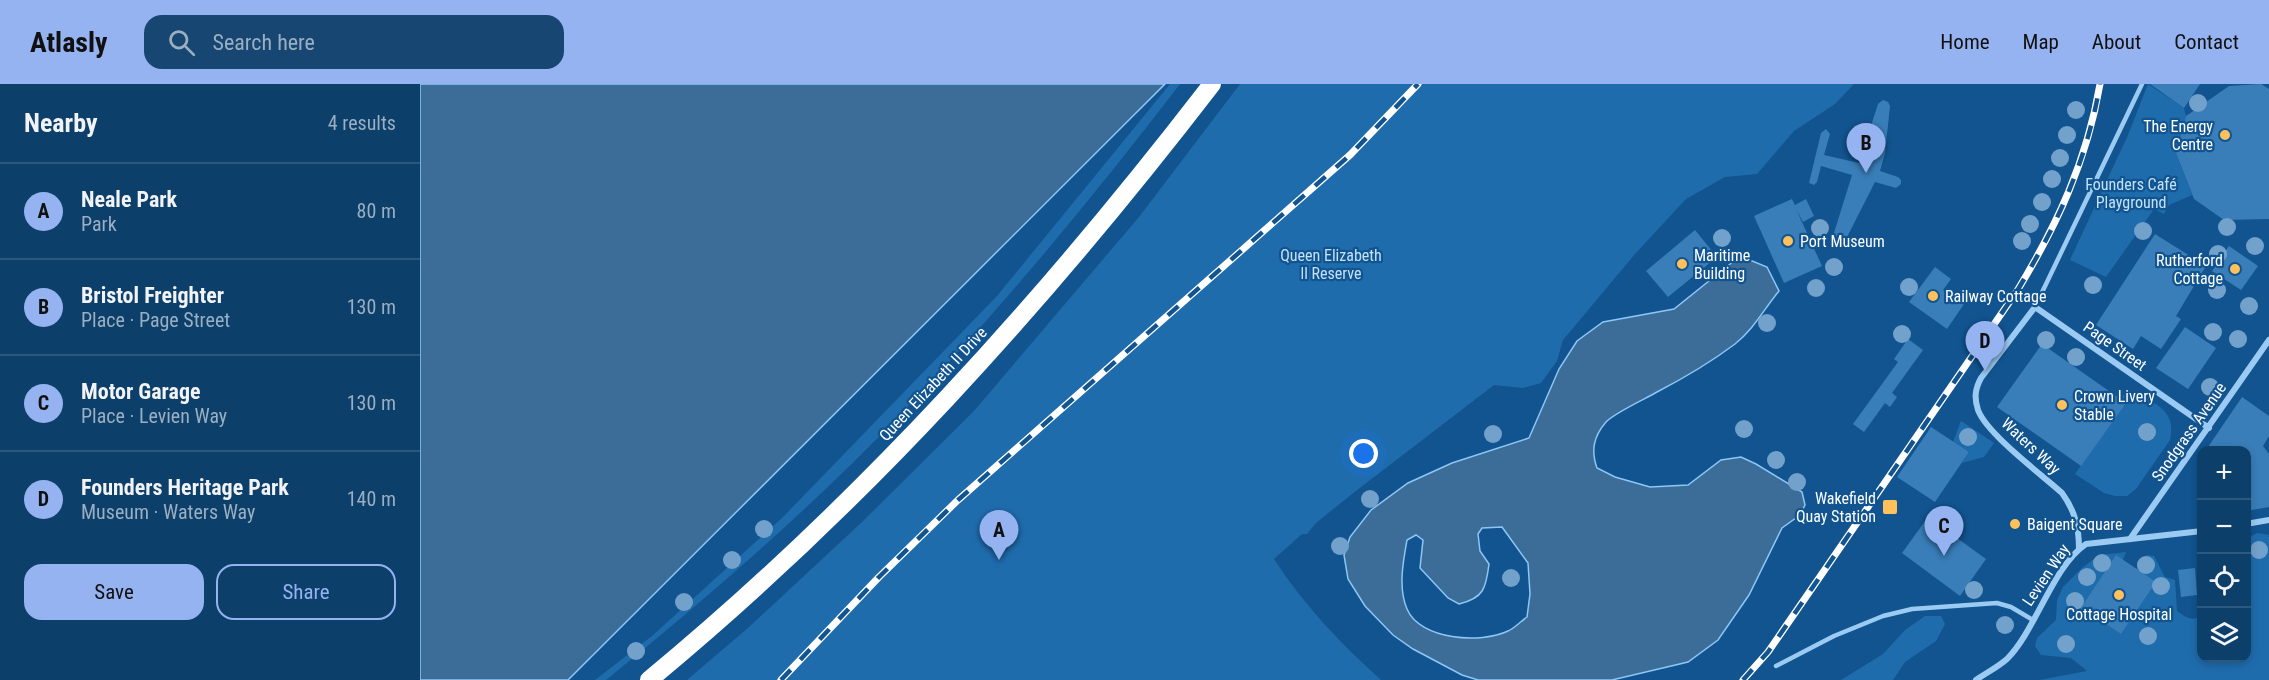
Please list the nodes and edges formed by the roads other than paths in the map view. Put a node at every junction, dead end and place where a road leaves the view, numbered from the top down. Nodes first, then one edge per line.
1 (1212, 84) edge
2 (2142, 84) edge
3 (2035, 307) junction
4 (2269, 340) edge
5 (2209, 428) junction
6 (2269, 520) edge
7 (2251, 523) edge
8 (2197, 532) edge
9 (2130, 539) junction
10 (2079, 549) junction
11 (2033, 620) junction
12 (1776, 666) dead end
13 (649, 680) edge
14 (1976, 680) edge

1 - 13 highway, Queen Elizabeth II Drive
2 - 3 lane
3 - 5 street, Page Street
3 - 10 street, Waters Way
4 - 5 street, Snodgrass Avenue
5 - 9 street, Snodgrass Avenue
6 - 7 street
8 - 9 street, Levien Way
9 - 10 street, Levien Way
10 - 11 street, Levien Way
11 - 12 lane
11 - 14 street, Levien Way

